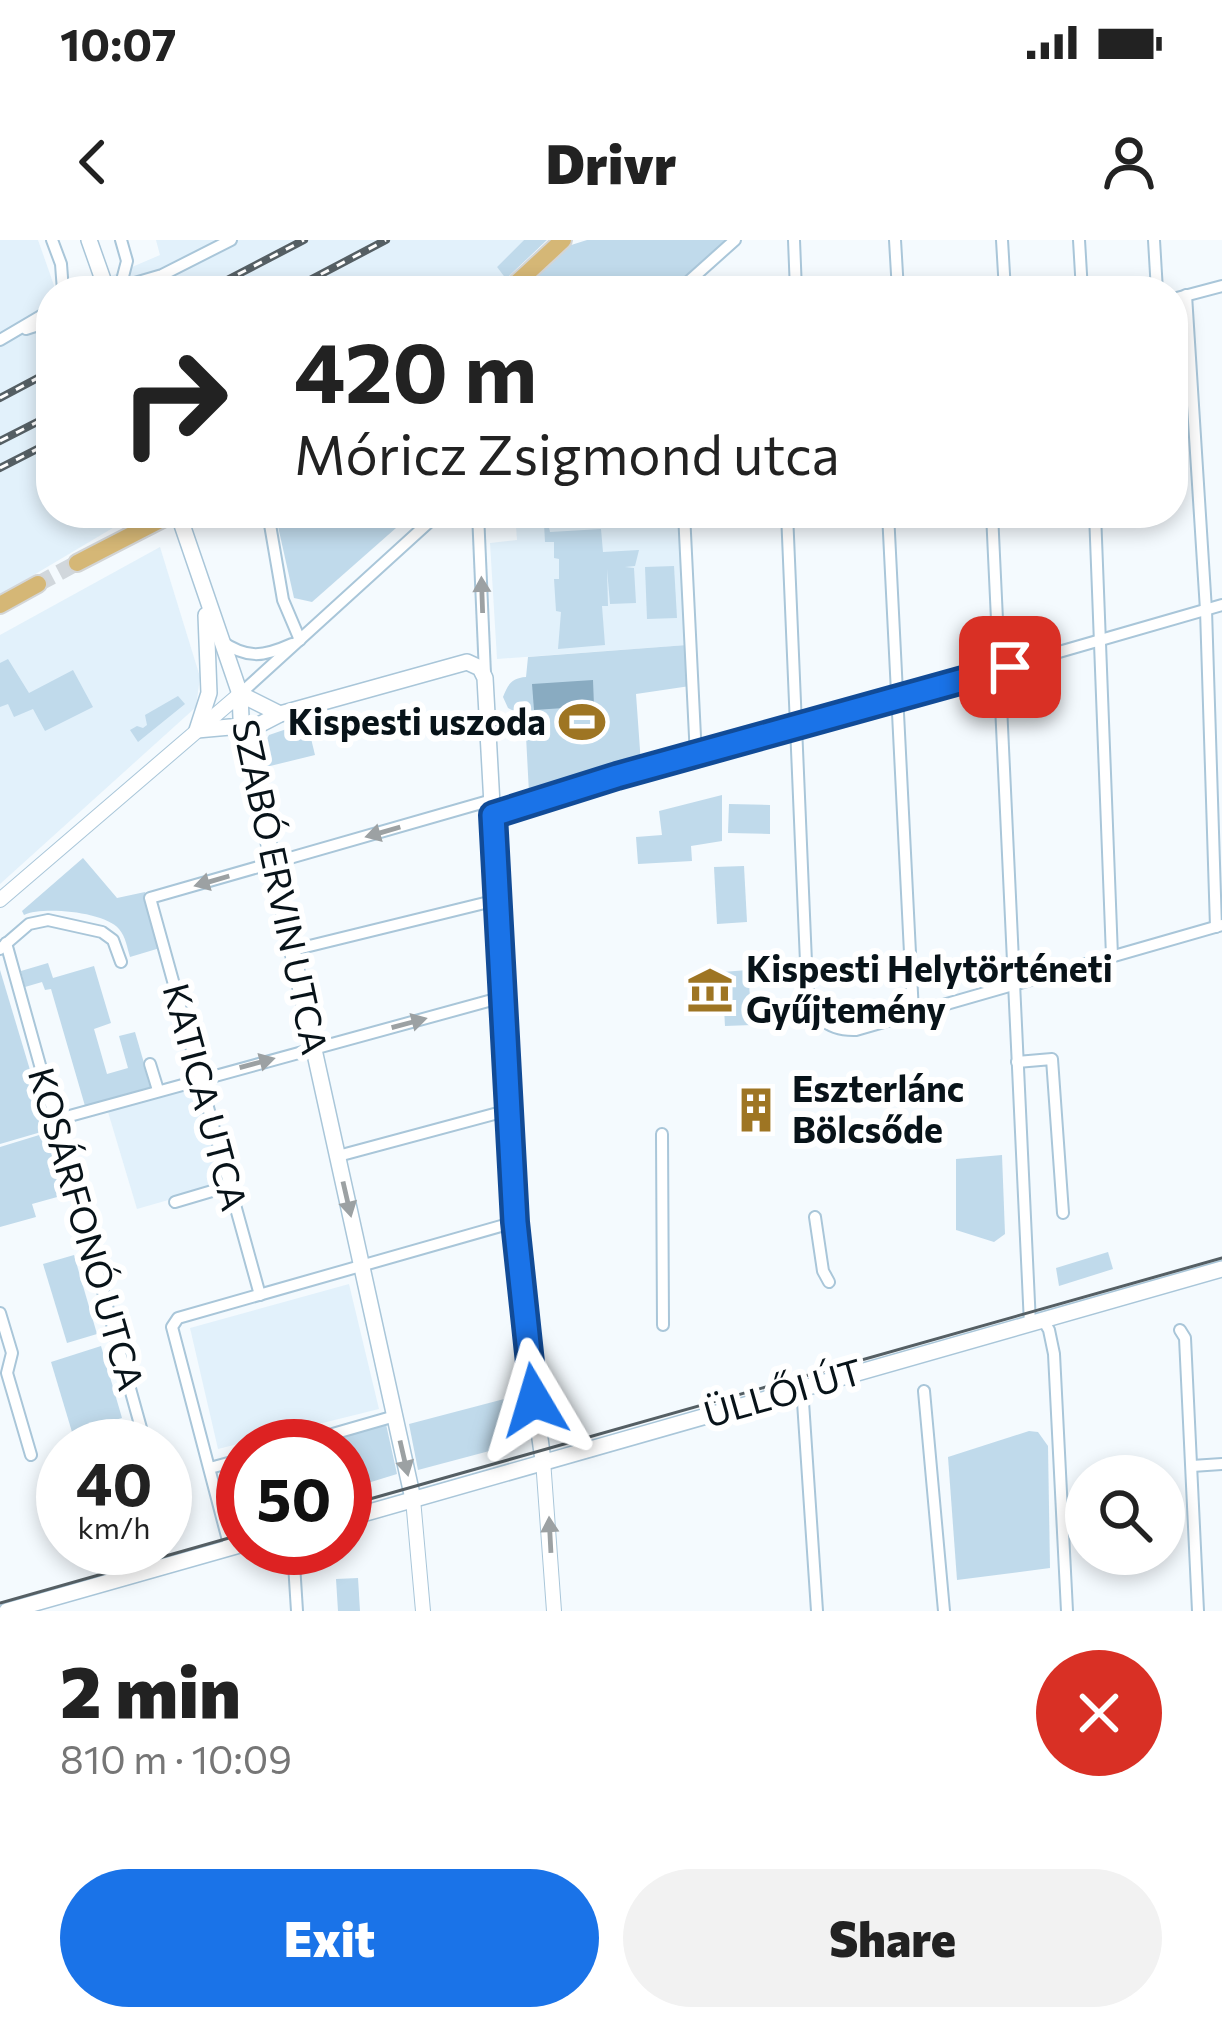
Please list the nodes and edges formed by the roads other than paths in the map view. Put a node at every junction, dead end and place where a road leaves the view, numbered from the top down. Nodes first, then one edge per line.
1 (52, 240) edge
2 (89, 240) edge
3 (121, 240) edge
4 (231, 240) edge
5 (563, 240) edge
6 (736, 240) edge
7 (794, 240) edge
8 (895, 240) edge
9 (1002, 240) edge
10 (1079, 240) edge
11 (1154, 240) edge
12 (127, 261) junction
13 (62, 276) edge
14 (108, 276) edge
15 (121, 276) edge
16 (143, 276) edge
17 (158, 276) edge
18 (524, 276) edge
19 (695, 276) edge
20 (795, 276) edge
21 (897, 276) edge
22 (1004, 276) edge
23 (1081, 276) edge
24 (1156, 276) edge
25 (1222, 286) edge
26 (1188, 295) edge
27 (36, 319) edge
28 (36, 325) edge
29 (17, 331) junction
30 (0, 340) edge
31 (1188, 401) edge
32 (146, 528) edge
33 (181, 528) edge
34 (271, 528) edge
35 (423, 528) edge
36 (479, 528) edge
37 (684, 528) edge
38 (789, 528) edge
39 (889, 528) edge
40 (993, 528) edge
41 (1096, 528) edge
42 (76, 563) tunnel mouth
43 (38, 584) tunnel mouth
44 (206, 601) junction
45 (0, 605) edge
46 (1222, 605) edge
47 (1206, 610) junction
48 (219, 640) junction
49 (300, 640) junction
50 (1102, 640) junction
51 (999, 669) junction
52 (485, 678) junction
53 (241, 694) junction
54 (898, 699) junction
55 (280, 714) junction
56 (796, 729) junction
57 (197, 730) junction
58 (245, 736) junction
59 (773, 736) junction
60 (696, 757) junction
61 (796, 757) junction
62 (492, 807) junction
63 (273, 863) junction
64 (0, 900) edge
65 (497, 900) junction
66 (1219, 926) edge
67 (3, 946) edge
68 (293, 950) junction
69 (1112, 956) junction
70 (122, 962) dead end
71 (1014, 986) junction
72 (503, 997) junction
73 (913, 1013) junction
74 (315, 1048) junction
75 (1017, 1062) junction
76 (151, 1064) dead end
77 (199, 1079) junction
78 (158, 1090) junction
79 (509, 1110) junction
80 (55, 1120) junction
81 (662, 1134) dead end
82 (338, 1156) junction
83 (229, 1186) junction
84 (175, 1202) dead end
85 (1063, 1213) dead end
86 (815, 1217) dead end
87 (515, 1222) junction
88 (362, 1267) junction
89 (1222, 1268) edge
90 (829, 1282) dead end
91 (260, 1295) junction
92 (0, 1313) edge
93 (1036, 1322) junction
94 (663, 1325) dead end
95 (1180, 1330) dead end
96 (802, 1387) junction
97 (924, 1391) dead end
98 (395, 1416) junction
99 (138, 1419) edge
100 (372, 1423) edge
101 (31, 1455) dead end
102 (543, 1460) junction
103 (1222, 1464) edge
104 (1192, 1466) junction
105 (216, 1467) edge
106 (210, 1468) junction
107 (216, 1494) edge
108 (413, 1499) junction
109 (372, 1511) edge
110 (216, 1552) edge
111 (295, 1575) edge
112 (7, 1611) edge
113 (297, 1611) edge
114 (423, 1611) edge
115 (554, 1611) edge
116 (817, 1611) edge
117 (944, 1611) edge
118 (1066, 1611) edge
119 (1198, 1611) edge

1 - 13 street
2 - 14 main road
3 - 12 street
4 - 17 street
5 - 18 main road
6 - 19 street
7 - 20 street
8 - 21 street
9 - 22 street
10 - 23 street
11 - 24 street
12 - 15 street
12 - 16 street
25 - 26 street
27 - 29 street
28 - 29 street
29 - 30 street
31 - 47 street
32 - 42 main road
33 - 44 main road, SZABÓ ERVIN UTCA
34 - 49 street
35 - 49 street
52 -> 36 street
37 - 60 street
38 - 56 street
39 - 54 street
40 - 51 street
41 - 50 street
43 - 45 main road
44 - 48 main road, SZABÓ ERVIN UTCA
44 - 57 main road
46 - 47 street
47 - 50 street
47 - 66 street
48 - 49 street
48 - 53 main road, SZABÓ ERVIN UTCA
49 - 53 street
50 - 51 street
50 - 69 street
51 - 54 street
51 - 71 street
52 - 55 main road
52 - 62 main road
53 - 55 main road
53 - 57 street
53 - 58 main road, SZABÓ ERVIN UTCA
54 - 56 street
54 - 73 street
55 - 58 main road
56 - 59 street
56 - 61 street
57 - 58 main road
57 - 64 street
58 - 63 main road, SZABÓ ERVIN UTCA
59 - 60 street
59 - 61 street
60 - 62 street
61 - 73 street
62 -> 63 street
62 - 65 main road
63 - 68 main road, SZABÓ ERVIN UTCA
63 -> 77 street, KATICA UTCA
65 - 68 street
65 - 72 main road
66 - 69 street
67 - 70 street
67 - 80 street, KOSÁRFONÓ UTCA
68 - 74 main road, SZABÓ ERVIN UTCA
69 - 71 street
71 - 73 street
71 - 75 street
74 -> 72 street
72 - 79 main road
77 -> 74 street
74 - 82 main road, SZABÓ ERVIN UTCA
75 - 85 street
75 - 93 street
76 - 78 street, KATICA UTCA
77 - 78 street
77 - 83 street, KATICA UTCA
78 - 80 street
79 - 82 street
79 - 87 main road
80 - 99 street, KOSÁRFONÓ UTCA
81 - 94 street
82 -> 88 main road, SZABÓ ERVIN UTCA
83 - 84 street
83 - 91 street, KATICA UTCA
86 - 90 street
87 - 88 street
87 - 102 main road
88 - 91 street
88 - 98 main road, SZABÓ ERVIN UTCA
89 - 93 main road, ÜLLŐI ÚT
91 - 106 street
92 - 101 street
93 - 96 main road, ÜLLŐI ÚT
93 - 118 street
95 - 104 street
96 - 102 main road, ÜLLŐI ÚT
96 - 116 street
97 - 117 street
98 - 100 street
98 -> 108 main road, SZABÓ ERVIN UTCA
102 - 108 main road, ÜLLŐI ÚT
115 -> 102 street
103 - 104 street
104 - 119 street
105 - 106 street
106 - 107 street
108 - 109 main road, ÜLLŐI ÚT
108 - 114 street
110 - 112 main road
111 - 113 street

